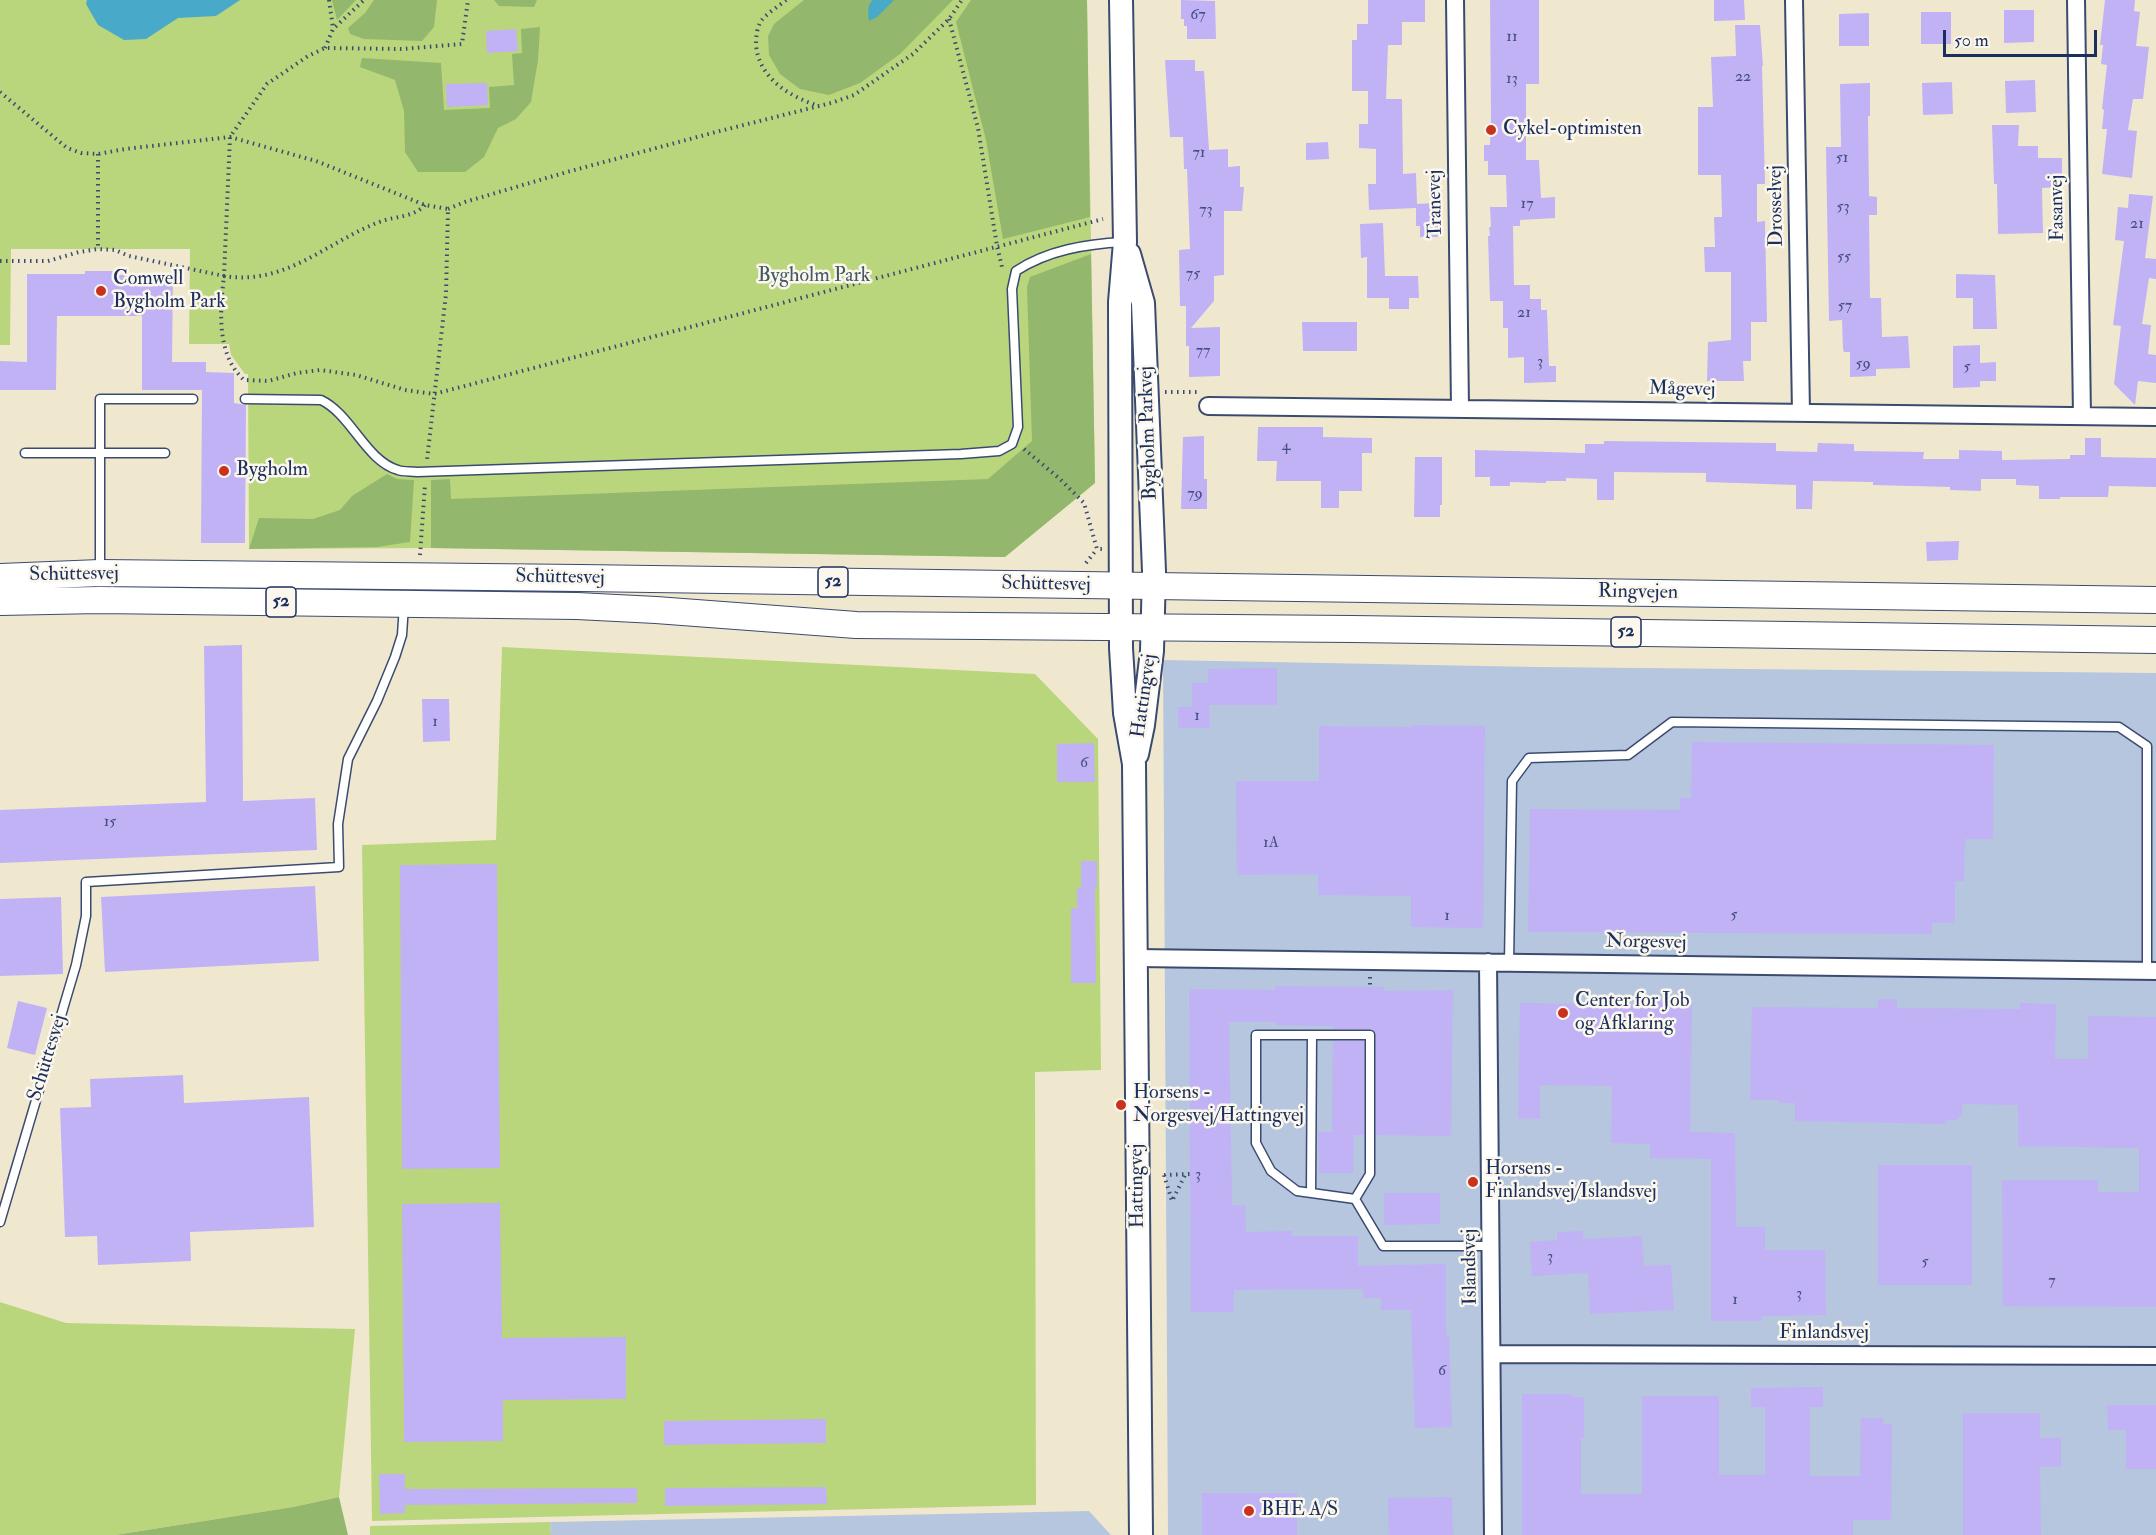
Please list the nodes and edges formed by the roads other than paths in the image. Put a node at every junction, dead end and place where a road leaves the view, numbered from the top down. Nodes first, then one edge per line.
1 (1121, 0) edge
2 (1455, 0) edge
3 (1794, 0) edge
4 (2076, 0) edge
5 (1125, 242) junction
6 (193, 399) dead end
7 (245, 399) dead end
8 (1208, 406) road end
9 (1460, 408) junction
10 (1801, 412) junction
11 (2082, 416) junction
12 (2156, 417) edge
13 (25, 453) dead end
14 (100, 453) junction
15 (165, 453) dead end
16 (100, 573) junction
17 (0, 577) edge
18 (1121, 585) junction
19 (1154, 585) junction
20 (2156, 600) edge
21 (0, 602) edge
22 (404, 603) junction
23 (1121, 628) junction
24 (1152, 628) junction
25 (2156, 640) edge
26 (1134, 764) junction
27 (1136, 958) junction
28 (1488, 962) junction
29 (1509, 963) junction
30 (2151, 971) edge
31 (1312, 1035) junction
32 (1311, 1193) junction
33 (1355, 1199) junction
34 (0, 1222) edge
35 (1491, 1246) junction
36 (1493, 1354) junction
37 (2156, 1356) edge
38 (1141, 1535) edge
39 (1493, 1535) edge

1 - 5 street, Bygholm Parkvej
2 - 9 street, Tranevej
3 - 10 street, Drosselvej
4 - 11 street, Fasanvej
5 - 7 lane
5 - 18 street, Bygholm Parkvej
5 - 19 street, Bygholm Parkvej
6 - 14 lane
8 - 9 street, Mågevej
9 - 10 street, Mågevej
10 - 11 street, Mågevej
11 - 12 street, Mågevej
13 - 14 lane
14 - 15 lane
14 - 16 lane
16 - 17 main road, Schüttesvej / 52
16 - 18 main road, Schüttesvej / 52
18 - 19 main road, Ringvejen / 52
18 - 23 street, Bygholm Parkvej
19 - 20 main road, Ringvejen / 52
19 - 24 street, Bygholm Parkvej
21 - 22 main road, Schüttesvej / 52
22 - 23 main road, Schüttesvej / 52
22 - 34 lane, Schüttesvej
23 - 24 main road, Schüttesvej / 52
23 - 26 street, Hattingvej
24 - 25 main road, Ringvejen / 52
24 - 26 street, Hattingvej
26 - 27 street, Hattingvej
27 - 28 street, Norgesvej
27 - 38 street, Hattingvej
28 - 29 street, Norgesvej
28 - 35 street, Islandsvej
29 - 30 street, Norgesvej
29 - 30 lane
31 - 32 lane
31 - 32 lane
31 - 33 lane
32 - 33 lane
33 - 35 lane
35 - 36 street, Islandsvej
36 - 37 street, Finlandsvej
36 - 39 street, Islandsvej

